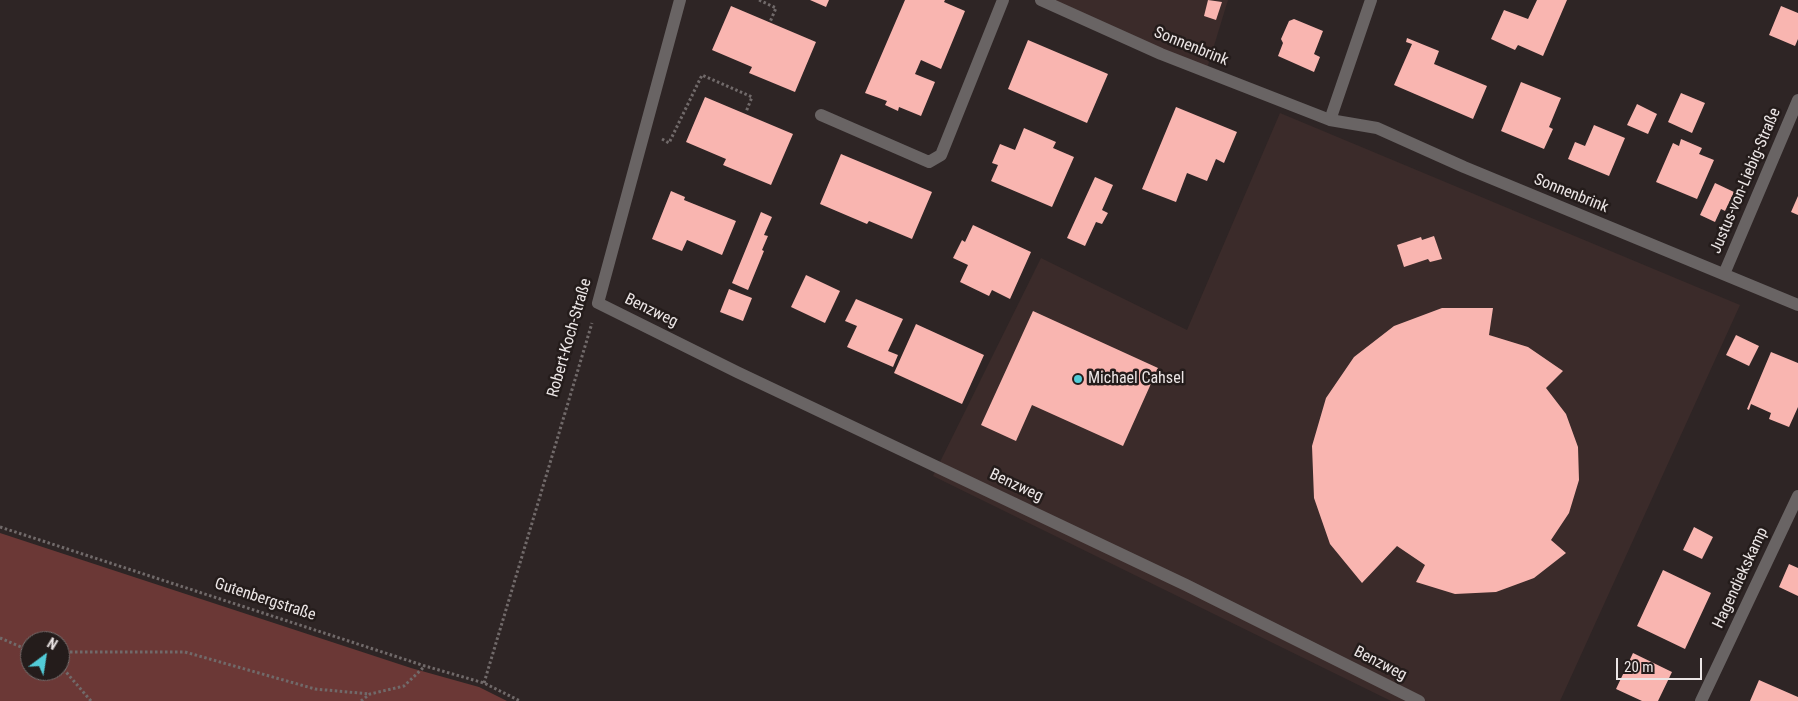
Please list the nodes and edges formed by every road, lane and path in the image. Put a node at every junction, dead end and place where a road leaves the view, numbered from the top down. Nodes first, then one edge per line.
1 (680, 0) edge
2 (759, 0) edge
3 (1003, 0) edge
4 (1041, 0) edge
5 (1371, 0) edge
6 (770, 22) dead end
7 (1798, 100) edge
8 (746, 112) dead end
9 (821, 115) dead end
10 (1330, 120) junction
11 (645, 130) junction
12 (1724, 274) junction
13 (598, 303) junction
14 (1798, 305) edge
15 (1798, 496) edge
16 (0, 527) edge
17 (0, 638) edge
18 (20, 647) edge
19 (70, 652) edge
20 (425, 666) junction
21 (70, 677) edge
22 (484, 683) junction
23 (370, 694) junction
24 (91, 701) edge
25 (361, 701) edge
26 (520, 701) edge
27 (1419, 701) edge
28 (1701, 701) edge

1 - 11 street, Robert-Koch-Straße
2 - 6 path
3 - 9 street
4 - 10 street, Sonnenbrink
5 - 10 street
7 - 12 street, Justus-von-Liebig-Straße
8 - 11 path
10 - 12 street, Sonnenbrink
11 - 13 street, Robert-Koch-Straße
12 - 14 street, Sonnenbrink
13 - 22 path, Robert-Koch-Straße
13 - 27 street, Benzweg
15 - 28 street, Hagendiekskamp
16 - 20 path, Gutenbergstraße
17 - 18 path
19 - 23 path
20 - 22 path, Gutenbergstraße
20 - 23 path
21 - 24 path
22 - 26 path, Gutenbergstraße
23 - 25 path

